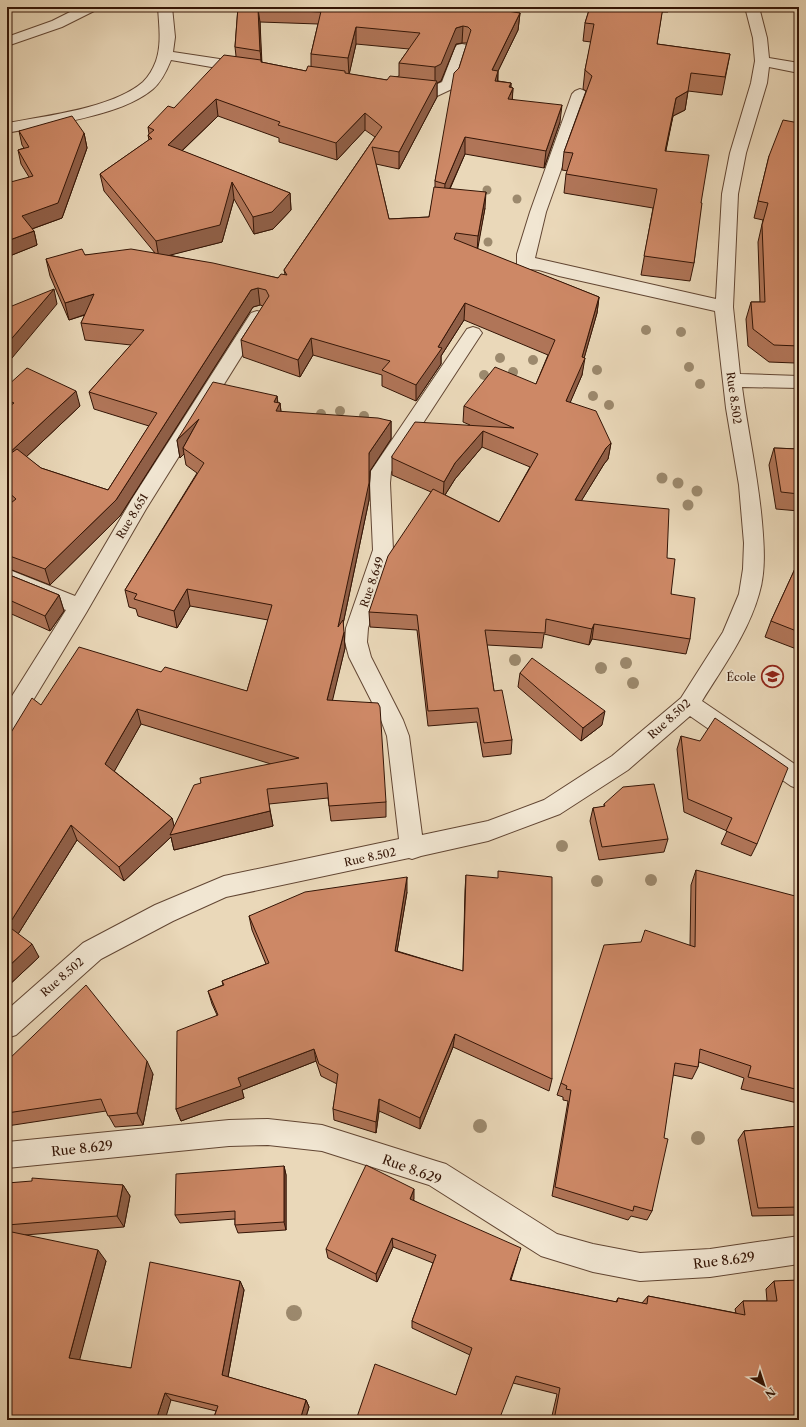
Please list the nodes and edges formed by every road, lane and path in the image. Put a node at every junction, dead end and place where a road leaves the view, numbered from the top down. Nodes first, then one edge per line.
1 (91, 7) edge
2 (165, 7) edge
3 (752, 7) edge
4 (7, 42) edge
5 (462, 48) dead end
6 (166, 55) junction
7 (762, 61) junction
8 (799, 68) edge
9 (260, 70) edge
10 (393, 86) edge
11 (580, 94) dead end
12 (7, 128) edge
13 (724, 307) junction
14 (260, 312) edge
15 (473, 333) dead end
16 (732, 380) junction
17 (799, 382) edge
18 (7, 577) edge
19 (79, 607) junction
20 (689, 704) junction
21 (7, 723) edge
22 (799, 779) edge
23 (412, 849) junction
24 (7, 1026) edge
25 (7, 1155) edge
26 (799, 1250) edge

1 - 4 street
2 - 6 street
3 - 7 street, Rue 8.502
5 - 10 street
6 - 9 street
6 - 12 street
7 - 8 street
7 - 13 street, Rue 8.502
11 - 13 street
13 - 16 street, Rue 8.502
14 - 19 street, Rue 8.651
15 - 23 street, Rue 8.649
16 - 17 street
16 - 20 street, Rue 8.502
18 - 19 street
19 - 21 street, Rue 8.651
20 - 22 street
20 - 23 street, Rue 8.502
23 - 24 street, Rue 8.502
25 - 26 street, Rue 8.629

